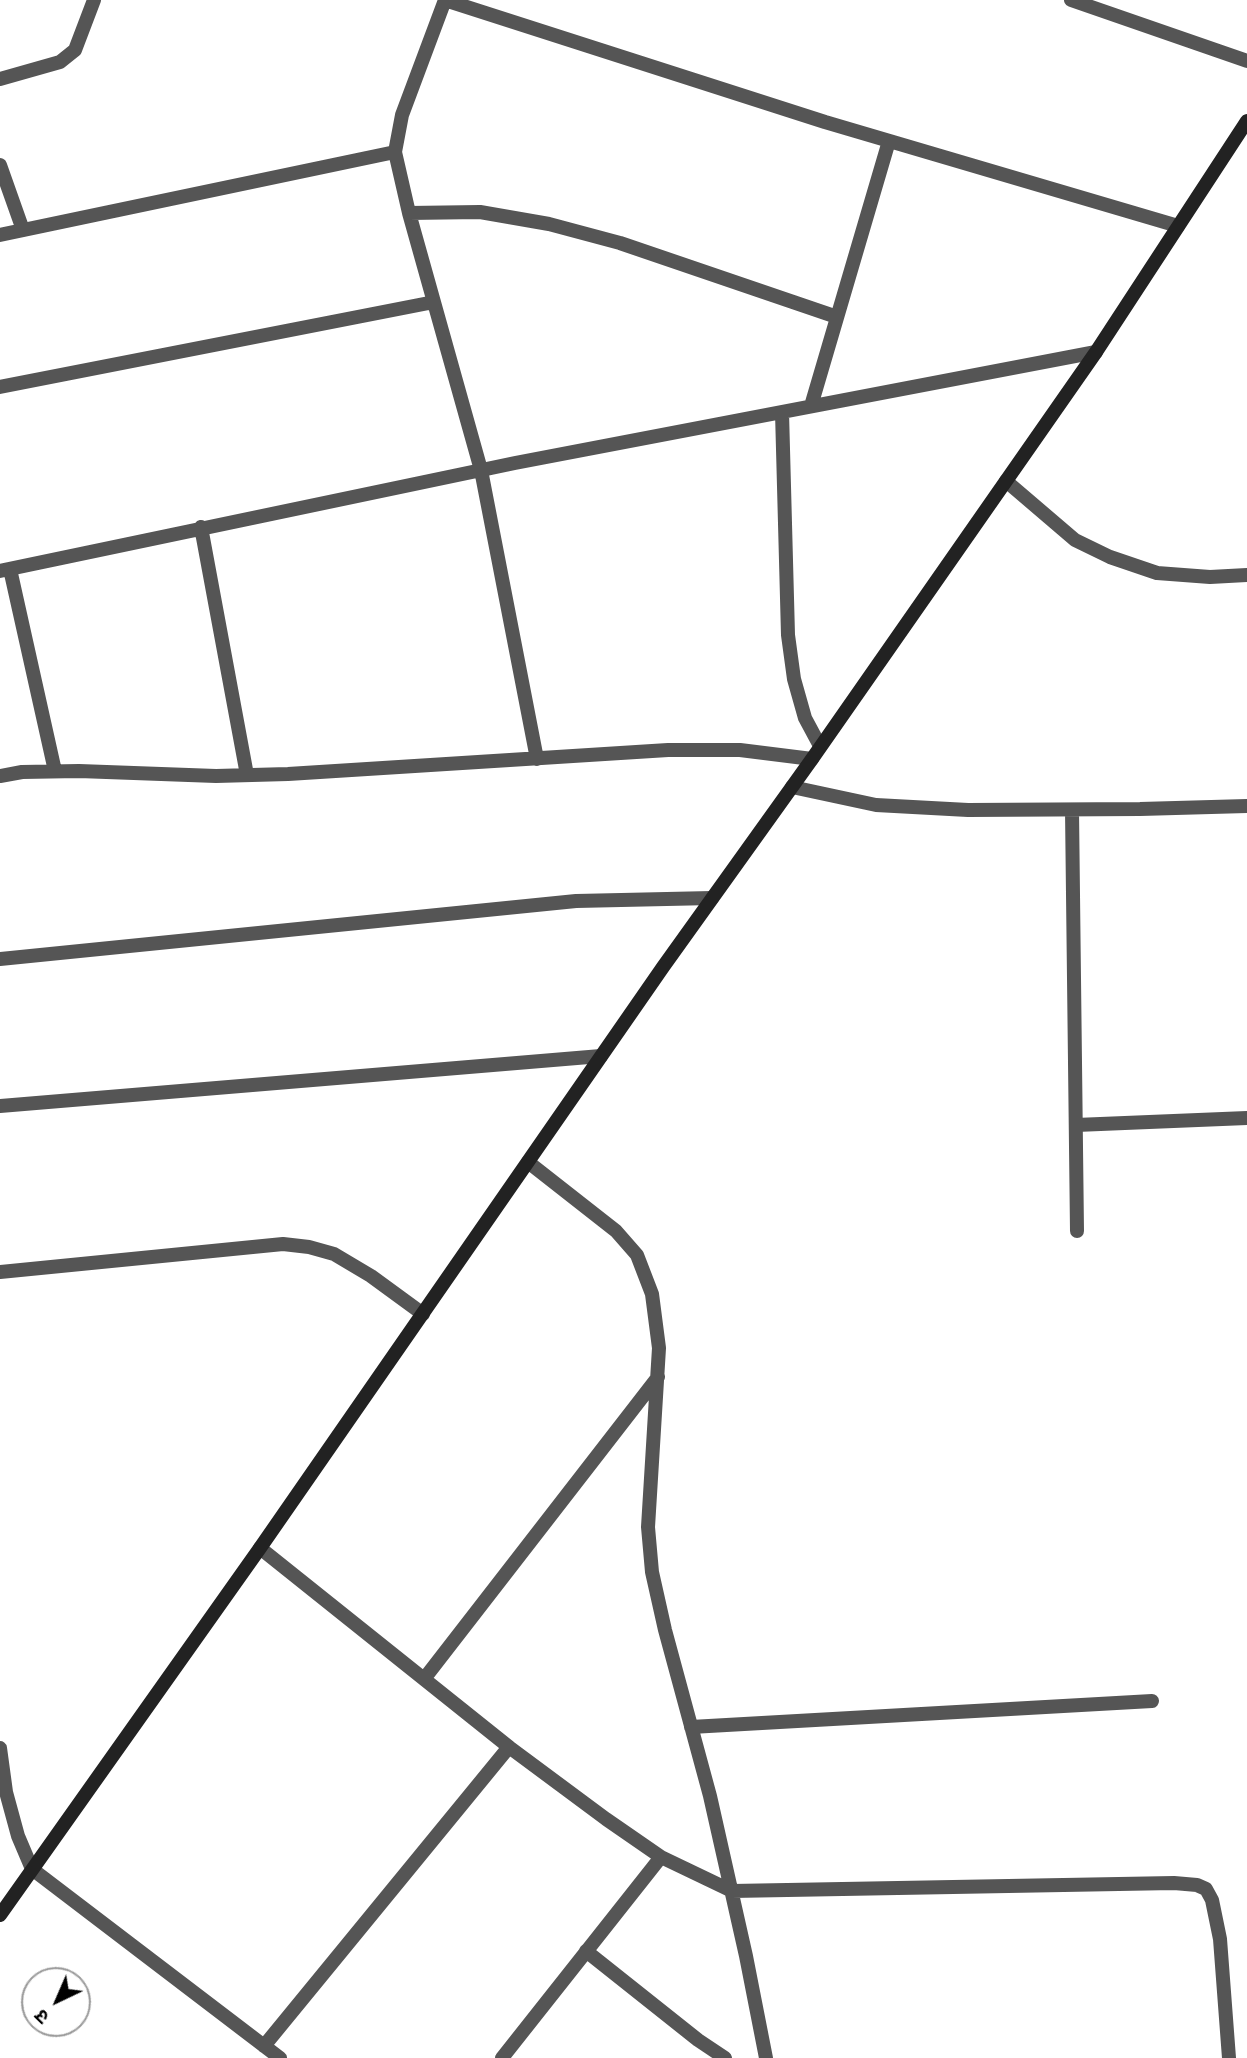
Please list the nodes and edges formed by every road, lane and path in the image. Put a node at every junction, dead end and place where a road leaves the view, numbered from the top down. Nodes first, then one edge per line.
1 (94, 0) edge
2 (445, 0) edge
3 (1071, 0) edge
4 (1247, 61) edge
5 (0, 79) edge
6 (1247, 121) edge
7 (888, 141) junction
8 (396, 152) junction
9 (0, 165) edge
10 (409, 213) junction
11 (1178, 226) junction
12 (23, 230) junction
13 (0, 235) edge
14 (434, 302) junction
15 (837, 317) junction
16 (1096, 352) junction
17 (0, 387) edge
18 (811, 406) junction
19 (782, 412) junction
20 (481, 470) junction
21 (1006, 481) junction
22 (201, 527) junction
23 (5, 570) edge
24 (1247, 575) edge
25 (816, 753) junction
26 (537, 758) junction
27 (55, 771) junction
28 (247, 775) junction
29 (0, 776) edge
30 (792, 787) junction
31 (1247, 806) edge
32 (1072, 810) junction
33 (712, 898) junction
34 (0, 959) edge
35 (601, 1056) junction
36 (0, 1106) edge
37 (1247, 1118) edge
38 (1076, 1125) junction
39 (528, 1162) junction
40 (1077, 1231) dead end
41 (0, 1270) edge
42 (422, 1314) junction
43 (657, 1377) junction
44 (260, 1548) junction
45 (424, 1679) junction
46 (1152, 1701) dead end
47 (691, 1727) junction
48 (509, 1746) junction
49 (0, 1748) edge
50 (660, 1857) junction
51 (32, 1869) junction
52 (732, 1891) junction
53 (0, 1915) edge
54 (586, 1951) junction
55 (264, 2046) junction
56 (280, 2058) edge
57 (502, 2058) edge
58 (724, 2058) edge
59 (766, 2058) edge
60 (1229, 2058) edge

1 - 5 street
2 - 7 street
2 - 8 street
3 - 4 street
6 - 11 street
7 - 11 street
7 - 15 street
8 - 10 street
8 - 12 street
9 - 12 street
10 - 14 street
10 - 15 street
11 - 16 street
12 - 13 street
14 - 17 street
14 - 20 street
15 - 18 street
16 - 18 street
16 - 21 street
18 - 19 street
19 - 20 street
19 - 25 street
20 - 22 street
20 - 26 street
21 - 24 street
21 - 25 street
22 - 23 street
22 - 28 street
23 - 27 street
25 - 26 street
25 - 30 street
26 - 28 street
27 - 28 street
27 - 29 street
30 - 32 street
30 - 33 street
31 - 32 street
32 - 38 street
33 - 34 street
33 - 35 street
35 - 36 street
35 - 39 street
37 - 38 street
38 - 40 street
39 - 42 street
39 - 43 street
41 - 42 street
42 - 44 street
43 - 45 street
43 - 47 street
44 - 45 street
44 - 51 street
45 - 48 street
46 - 47 street
47 - 52 street
48 - 50 street
48 - 55 street
49 - 51 street
50 - 52 street
50 - 54 street
51 - 53 street
51 - 55 street
52 - 59 street
52 - 60 street
54 - 57 street
54 - 58 street
55 - 56 street

